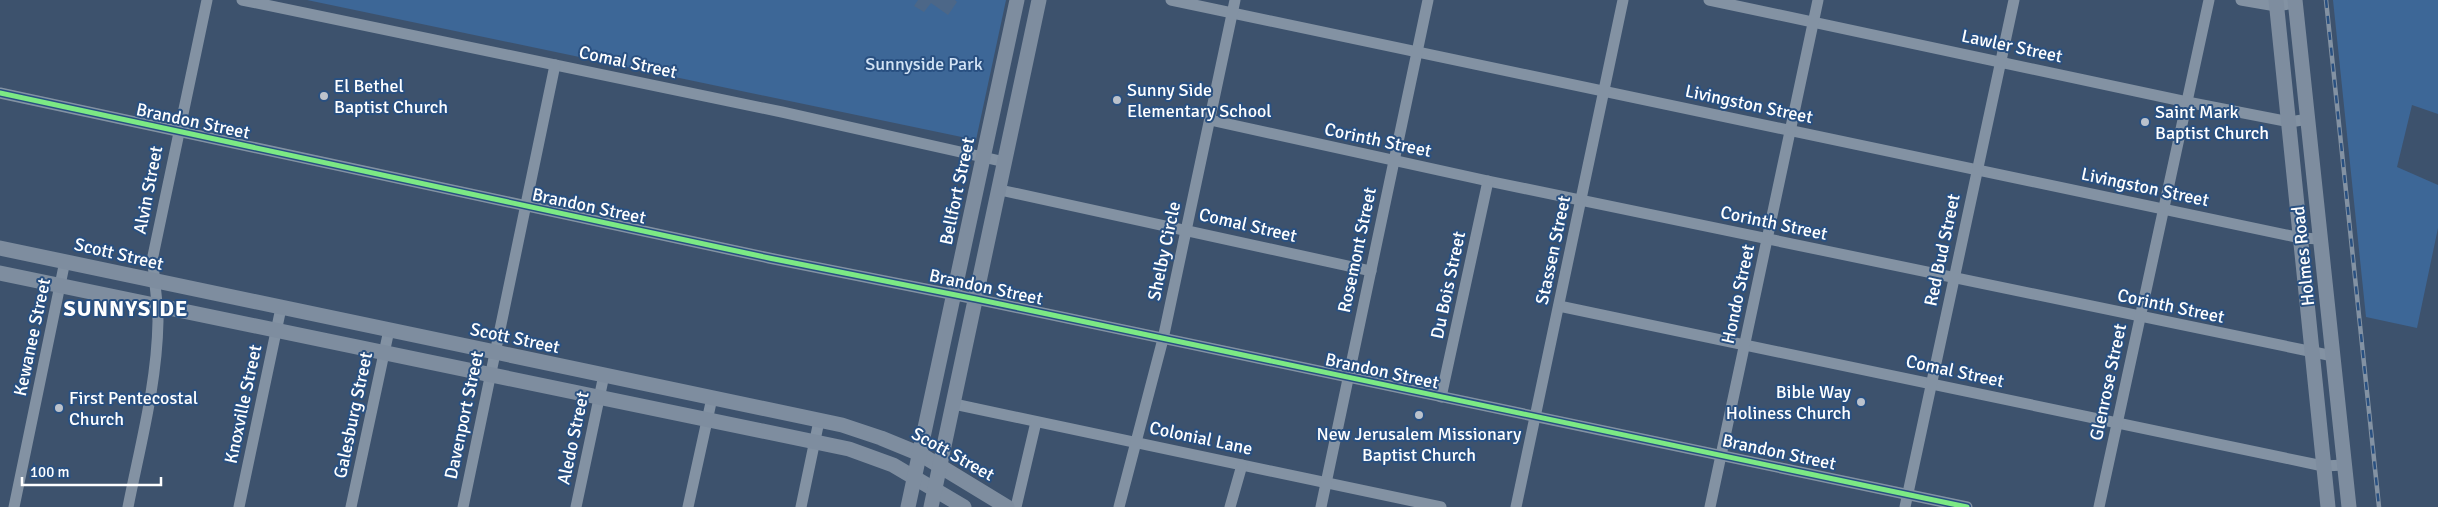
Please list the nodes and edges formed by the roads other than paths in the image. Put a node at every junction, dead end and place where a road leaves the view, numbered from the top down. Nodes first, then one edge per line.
1 (207, 0) edge
2 (242, 0) edge
3 (1017, 0) edge
4 (1040, 0) edge
5 (1171, 0) edge
6 (1235, 0) edge
7 (1428, 0) edge
8 (1624, 0) edge
9 (1708, 0) edge
10 (1818, 0) edge
11 (2014, 0) edge
12 (2209, 0) edge
13 (2241, 0) edge
14 (2295, 2) edge
15 (2276, 3) edge
16 (1232, 13) junction
17 (1814, 22) junction
18 (1417, 52) junction
19 (2000, 62) junction
20 (556, 65) junction
21 (1604, 92) junction
22 (0, 93) edge
23 (2187, 102) junction
24 (2308, 119) junction
25 (1210, 120) junction
26 (2290, 122) junction
27 (1790, 131) junction
28 (177, 132) junction
29 (983, 156) junction
30 (1394, 161) junction
31 (1005, 162) junction
32 (1977, 170) junction
33 (1488, 181) junction
34 (1000, 190) junction
35 (1581, 200) junction
36 (526, 207) junction
37 (2164, 208) junction
38 (1186, 229) junction
39 (2301, 238) junction
40 (2320, 239) junction
41 (1767, 240) junction
42 (0, 248) edge
43 (65, 261) junction
44 (1371, 271) junction
45 (0, 273) edge
46 (1954, 278) junction
47 (153, 281) junction
48 (61, 284) junction
49 (954, 294) junction
50 (976, 299) junction
51 (156, 304) junction
52 (1559, 306) junction
53 (281, 308) junction
54 (2140, 318) junction
55 (277, 329) junction
56 (389, 330) junction
57 (1163, 339) junction
58 (1745, 346) junction
59 (384, 352) junction
60 (495, 352) junction
61 (2313, 353) junction
62 (2333, 356) junction
63 (490, 374) junction
64 (604, 376) junction
65 (1348, 378) junction
66 (1932, 384) junction
67 (599, 397) junction
68 (1441, 397) junction
69 (712, 398) junction
70 (954, 404) junction
71 (1536, 415) junction
72 (706, 420) junction
73 (819, 421) junction
74 (1036, 422) junction
75 (2117, 424) junction
76 (814, 442) junction
77 (1135, 442) junction
78 (920, 454) junction
79 (1722, 454) junction
80 (1242, 465) junction
81 (2345, 465) junction
82 (940, 466) junction
83 (2323, 466) junction
84 (915, 477) junction
85 (1326, 483) junction
86 (935, 489) junction
87 (1908, 494) junction
88 (14, 507) edge
89 (128, 507) edge
90 (239, 507) edge
91 (351, 507) edge
92 (462, 507) edge
93 (576, 507) edge
94 (688, 507) edge
95 (801, 507) edge
96 (908, 507) edge
97 (931, 507) edge
98 (964, 507) edge
99 (1006, 507) edge
100 (1016, 507) edge
101 (1119, 507) edge
102 (1230, 507) edge
103 (1321, 507) edge
104 (1441, 507) edge
105 (1516, 507) edge
106 (1710, 507) edge
107 (1906, 507) edge
108 (1967, 507) edge
109 (2099, 507) edge
110 (2328, 507) edge
111 (2350, 507) edge

1 - 28 street, Alvin Street
2 - 20 street, Comal Street
3 - 29 main road, Bellfort Street
4 - 31 main road
5 - 16 street, Livingston Street
6 - 16 street, Shelby Circle
7 - 18 street, Rosemont Street
8 - 21 street, Stassen Street
9 - 17 street, Lawler Street
10 - 17 street, Hondo Street
11 - 19 street, Red Bud Street
12 - 23 street, Glenrose Street
13 - 15 street
14 - 15 street
14 - 24 main road, Holmes Road
15 - 26 main road, Holmes Road
16 - 18 street, Livingston Street
16 - 25 street, Shelby Circle
17 - 19 street, Lawler Street
17 - 27 street, Hondo Street
18 - 21 street, Livingston Street
18 - 30 street, Rosemont Street
19 - 23 street, Lawler Street
19 - 32 street, Red Bud Street
20 - 29 street, Comal Street
20 - 36 street, Davenport Street
21 - 27 street, Livingston Street
21 - 35 street, Stassen Street
22 - 28 street, Brandon Street
23 - 26 street, Lawler Street
23 - 37 street, Glenrose Street
24 - 26 street, Lawler Street
24 - 40 main road, Holmes Road
25 - 30 street, Corinth Street
25 - 38 street, Shelby Circle
26 - 39 main road, Holmes Road
27 - 32 street, Livingston Street
27 - 41 street, Hondo Street
28 - 36 street, Brandon Street
28 - 47 street, Alvin Street
29 - 31 street, Comal Street
29 - 49 main road, Bellfort Street
30 - 33 street, Corinth Street
30 - 44 street, Rosemont Street
31 - 34 main road
32 - 37 street, Livingston Street
32 - 46 street, Red Bud Street
33 - 35 street, Corinth Street
33 - 68 street, Du Bois Street
34 - 38 street, Comal Street
34 - 50 main road
35 - 41 street, Corinth Street
35 - 52 street, Stassen Street
36 - 49 street, Brandon Street
36 - 60 street, Davenport Street
37 - 39 street, Livingston Street
37 - 54 street, Glenrose Street
38 - 44 street, Comal Street
38 - 57 street, Shelby Circle
39 - 40 street, Livingston Street
39 - 61 main road, Holmes Road
40 - 62 main road, Holmes Road
41 - 46 street, Corinth Street
41 - 58 street, Hondo Street
42 - 43 main road, Scott Street
43 - 47 main road, Scott Street
43 - 48 street, Kewanee Street
44 - 65 street, Rosemont Street
45 - 48 main road
46 - 54 street, Corinth Street
46 - 66 street, Red Bud Street
47 - 51 street, Alvin Street
47 - 53 main road, Scott Street
48 - 51 main road
48 - 88 street, Kewanee Street
49 - 50 street, Brandon Street
49 - 78 main road, Bellfort Street
50 - 57 street, Brandon Street
50 - 70 main road
51 - 55 main road
51 - 89 street, Alvin Street
52 - 58 street, Comal Street
52 - 71 street, Stassen Street
53 - 55 street, Knoxville Street
53 - 56 main road, Scott Street
54 - 61 street, Corinth Street
54 - 75 street, Glenrose Street
55 - 59 main road
55 - 90 street, Knoxville Street
56 - 59 street, Galesburg Street
56 - 60 main road, Scott Street
57 - 65 street, Brandon Street
57 - 77 street, Shelby Circle
58 - 66 street, Comal Street
58 - 79 street, Hondo Street
59 - 63 main road
59 - 91 street, Galesburg Street
60 - 63 street, Davenport Street
60 - 64 main road, Scott Street
61 - 62 street, Corinth Street
61 - 83 main road, Holmes Road
62 - 81 main road, Holmes Road
63 - 67 main road
63 - 92 street, Davenport Street
64 - 67 street, Aledo Street
64 - 69 main road, Scott Street
65 - 68 street, Brandon Street
65 - 85 street, Rosemont Street
66 - 75 street, Comal Street
66 - 87 street, Red Bud Street
67 - 72 main road
67 - 93 street, Aledo Street
68 - 71 street, Brandon Street
69 - 72 street
69 - 73 main road, Scott Street
70 - 74 street, Colonial Lane
70 - 82 main road
71 - 79 street, Brandon Street
71 - 105 street, Stassen Street
72 - 76 main road
72 - 94 street
73 - 76 street
73 - 78 main road, Scott Street
74 - 77 street, Colonial Lane
74 - 100 street
75 - 83 street, Comal Street
75 - 109 street, Glenrose Street
76 - 84 main road
76 - 95 street
77 - 80 street, Colonial Lane
77 - 101 street, Shelby Circle
78 - 82 main road, Scott Street
78 - 84 main road, Bellfort Street
79 - 87 street, Brandon Street
79 - 106 street, Hondo Street
80 - 85 street, Colonial Lane
80 - 102 street
81 - 83 street, Comal Street
81 - 111 main road, Holmes Road
82 - 86 main road
82 - 99 main road, Scott Street
83 - 110 main road, Holmes Road
84 - 86 main road
84 - 96 main road, Bellfort Street
85 - 103 street, Rosemont Street
85 - 104 street, Colonial Lane
86 - 97 main road
86 - 98 main road
87 - 107 street, Red Bud Street
87 - 108 street, Brandon Street

